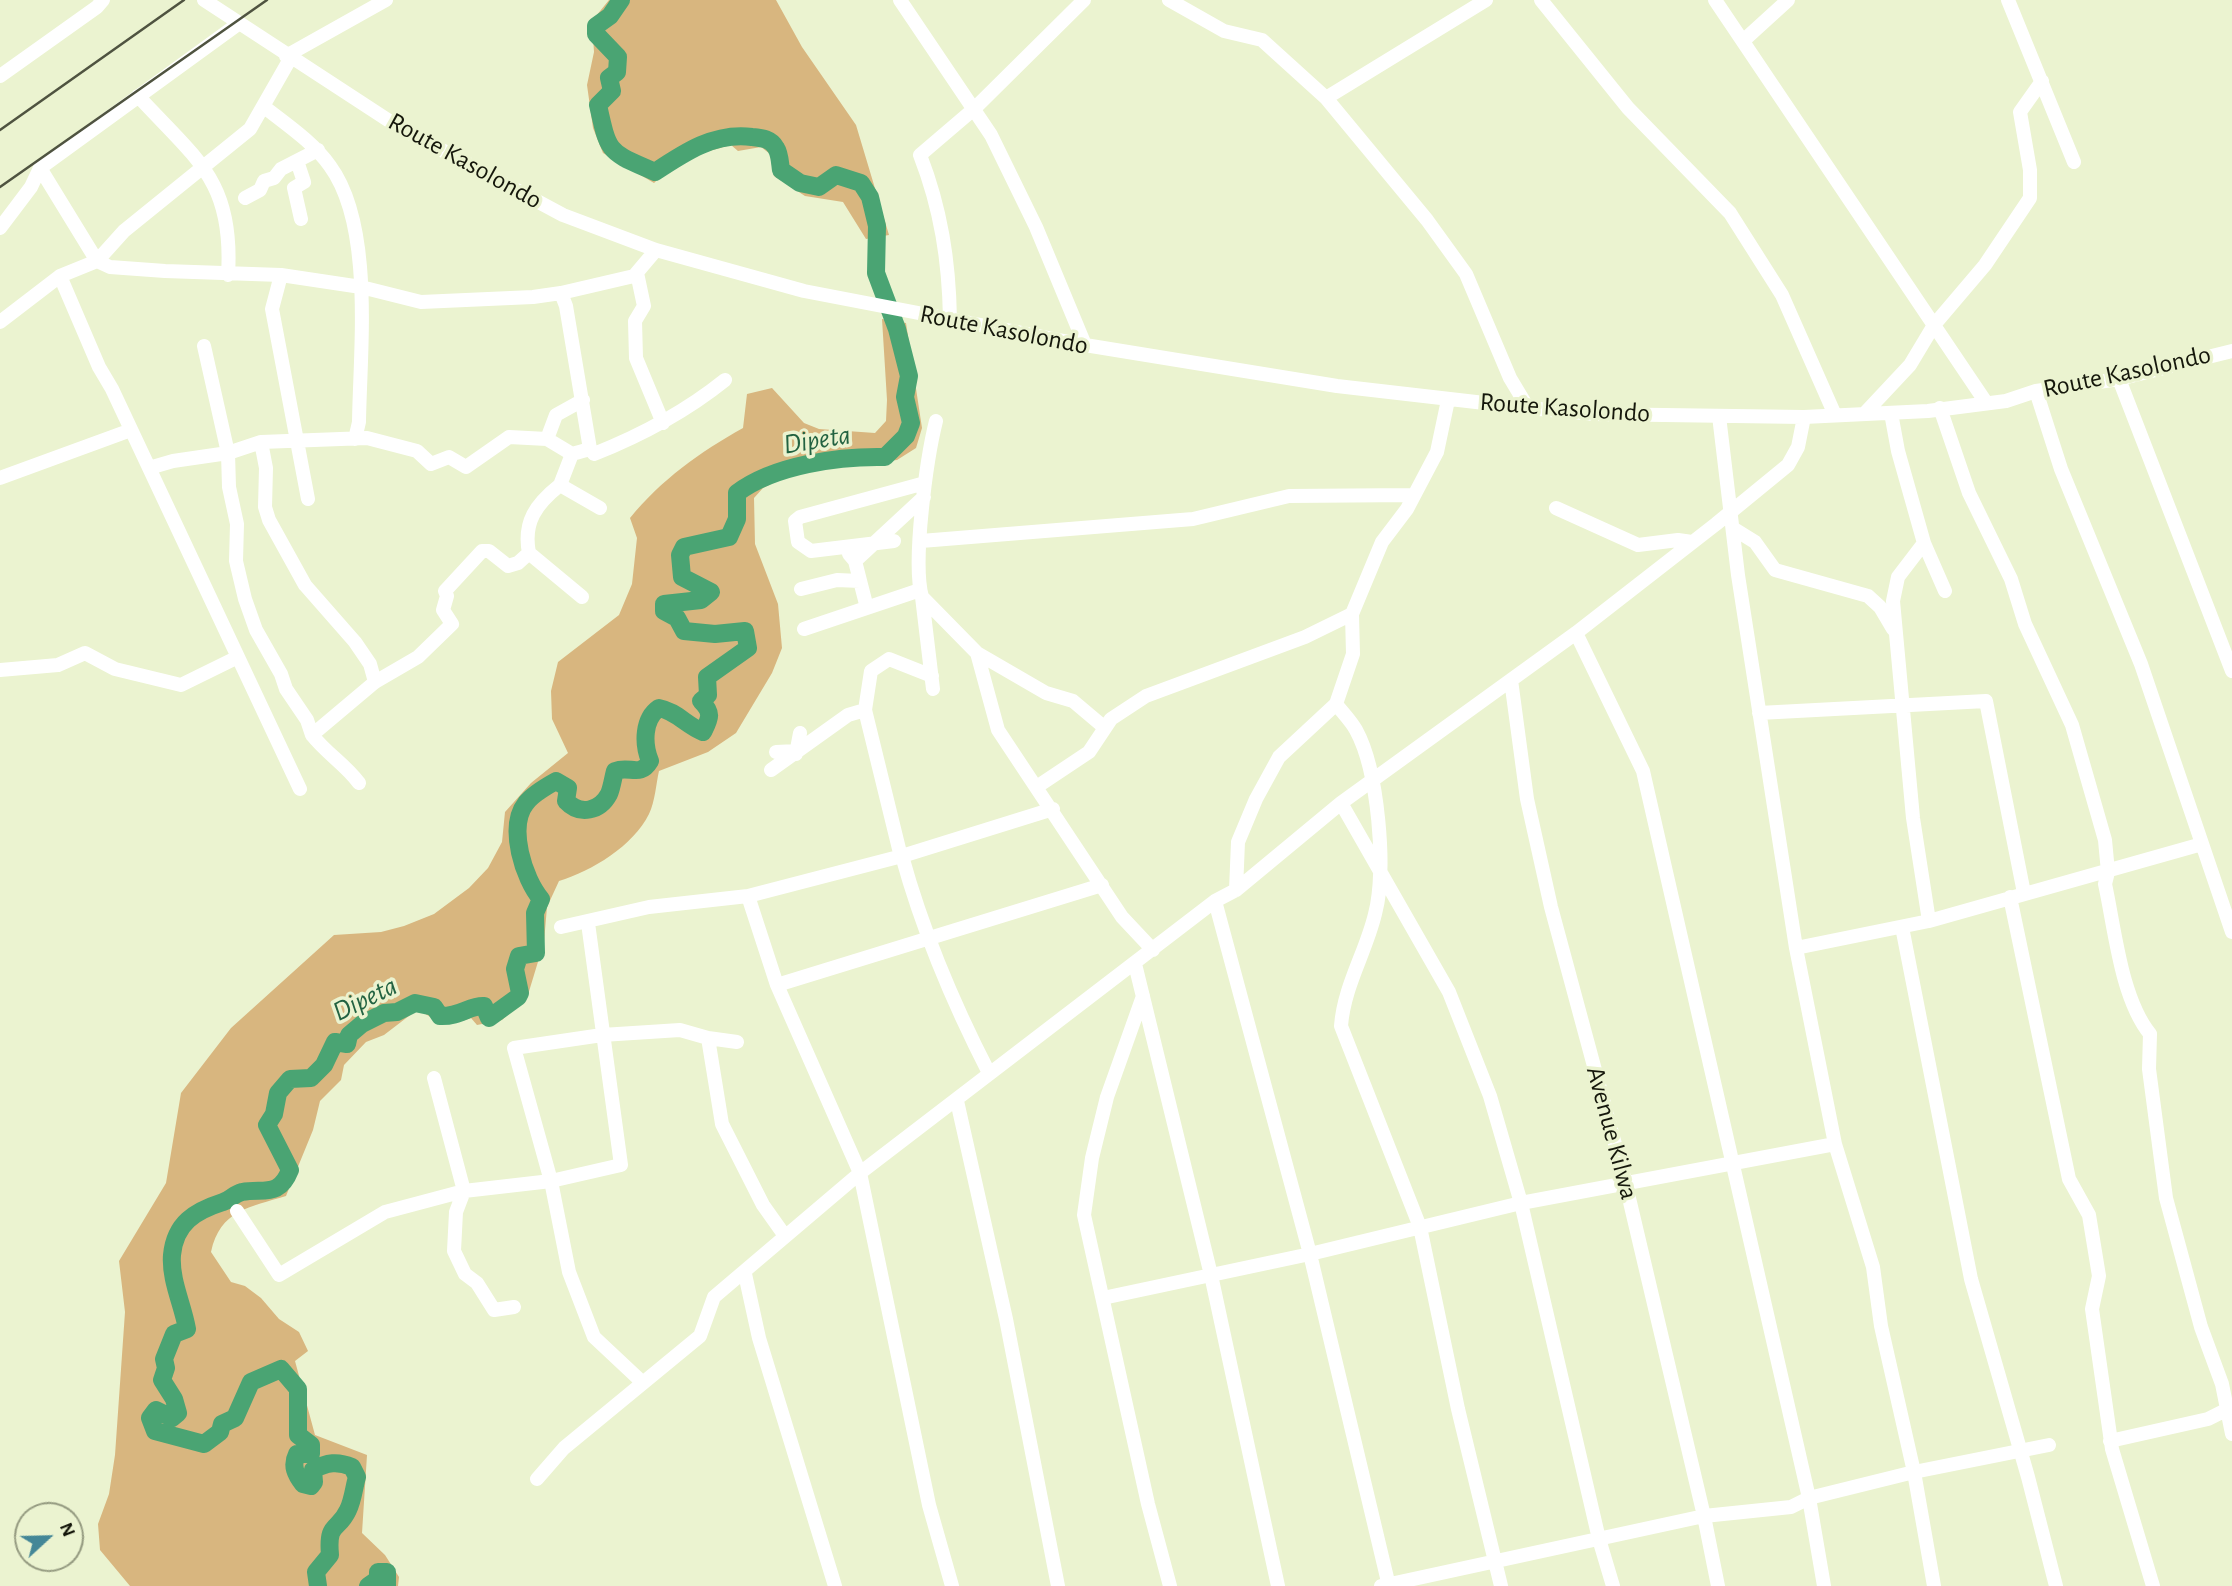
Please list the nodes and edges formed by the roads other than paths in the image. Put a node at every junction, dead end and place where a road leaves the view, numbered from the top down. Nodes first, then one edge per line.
1 (103, 0) edge
2 (204, 0) edge
3 (386, 0) edge
4 (900, 0) edge
5 (1084, 0) edge
6 (1169, 0) edge
7 (1486, 0) edge
8 (1541, 0) edge
9 (1715, 0) edge
10 (1788, 0) edge
11 (2008, 0) edge
12 (238, 24) junction
13 (1743, 41) junction
14 (288, 57) junction
15 (0, 76) edge
16 (2042, 81) junction
17 (138, 96) junction
18 (1326, 99) junction
19 (263, 106) junction
20 (975, 108) junction
21 (318, 150) junction
22 (297, 161) junction
23 (2074, 162) dead end
24 (202, 167) junction
25 (40, 169) junction
26 (245, 198) dead end
27 (301, 219) dead end
28 (0, 228) edge
29 (656, 250) junction
30 (97, 261) junction
31 (637, 273) junction
32 (228, 275) junction
33 (281, 275) junction
34 (60, 276) junction
35 (361, 288) junction
36 (561, 293) junction
37 (950, 319) junction
38 (0, 322) edge
39 (1934, 325) junction
40 (1085, 345) junction
41 (204, 346) dead end
42 (2232, 351) edge
43 (2119, 379) junction
44 (725, 380) dead end
45 (2036, 391) junction
46 (583, 400) junction
47 (1448, 400) junction
48 (1985, 401) junction
49 (1528, 408) junction
50 (1940, 408) junction
51 (1865, 413) junction
52 (1891, 413) junction
53 (1835, 415) junction
54 (1719, 416) junction
55 (1804, 417) junction
56 (936, 421) dead end
57 (663, 423) junction
58 (131, 430) junction
59 (355, 439) junction
60 (547, 439) junction
61 (297, 441) junction
62 (261, 442) junction
63 (590, 449) junction
64 (228, 453) junction
65 (572, 454) junction
66 (149, 468) junction
67 (0, 478) edge
68 (560, 485) junction
69 (925, 490) junction
70 (1414, 495) junction
71 (308, 499) dead end
72 (600, 508) dead end
73 (1556, 508) dead end
74 (1732, 509) junction
75 (1734, 529) junction
76 (894, 541) dead end
77 (921, 541) junction
78 (1692, 542) junction
79 (1924, 543) junction
80 (870, 544) junction
81 (842, 547) junction
82 (529, 553) junction
83 (855, 561) junction
84 (860, 580) junction
85 (801, 589) dead end
86 (1945, 591) dead end
87 (921, 593) junction
88 (582, 597) dead end
89 (867, 608) junction
90 (1352, 614) junction
91 (804, 629) dead end
92 (1895, 632) junction
93 (1576, 633) junction
94 (977, 653) junction
95 (238, 657) junction
96 (0, 670) edge
97 (2232, 671) edge
98 (1511, 680) junction
99 (376, 682) junction
100 (1336, 704) junction
101 (1903, 704) junction
102 (865, 710) junction
103 (1759, 713) junction
104 (1105, 728) junction
105 (800, 733) dead end
106 (312, 735) junction
107 (776, 752) dead end
108 (797, 753) junction
109 (771, 769) dead end
110 (1370, 782) junction
111 (359, 783) dead end
112 (1038, 786) junction
113 (300, 789) dead end
114 (1341, 803) junction
115 (1053, 809) junction
116 (2202, 844) junction
117 (902, 857) junction
118 (1381, 872) junction
119 (2108, 872) junction
120 (1102, 885) junction
121 (1236, 890) junction
122 (2017, 895) junction
123 (748, 896) junction
124 (1215, 901) junction
125 (1929, 920) junction
126 (588, 923) junction
127 (561, 927) dead end
128 (1902, 927) junction
129 (2232, 932) edge
130 (928, 939) junction
131 (1796, 948) junction
132 (1153, 950) junction
133 (1135, 964) junction
134 (777, 985) junction
135 (1143, 996) junction
136 (602, 1035) junction
137 (708, 1038) junction
138 (737, 1042) dead end
139 (989, 1073) junction
140 (434, 1078) dead end
141 (957, 1101) junction
142 (1835, 1144) junction
143 (1731, 1164) junction
144 (860, 1172) junction
145 (551, 1181) junction
146 (1625, 1181) junction
147 (464, 1191) junction
148 (1521, 1203) junction
149 (237, 1211) dead end
150 (1420, 1227) junction
151 (785, 1236) junction
152 (1310, 1254) junction
153 (745, 1273) junction
154 (1211, 1275) junction
155 (1103, 1298) junction
156 (514, 1307) dead end
157 (642, 1382) junction
158 (2229, 1408) edge
159 (2232, 1434) edge
160 (2110, 1441) junction
161 (2049, 1445) dead end
162 (2020, 1452) junction
163 (1914, 1472) junction
164 (537, 1479) dead end
165 (1809, 1498) junction
166 (1704, 1516) junction
167 (1599, 1539) junction
168 (1495, 1562) junction
169 (1386, 1585) edge
170 (835, 1586) edge
171 (952, 1586) edge
172 (1058, 1586) edge
173 (1170, 1586) edge
174 (1278, 1586) edge
175 (1501, 1586) edge
176 (1613, 1586) edge
177 (1718, 1586) edge
178 (1824, 1586) edge
179 (1934, 1586) edge
180 (2056, 1586) edge
181 (2153, 1586) edge

1 - 15 street
2 - 12 street, Route Kasolondo
3 - 14 street
4 - 20 street
5 - 20 street
6 - 18 street
7 - 18 street
8 - 53 street
9 - 13 street
10 - 13 street
11 - 16 street
12 - 14 street, Route Kasolondo
12 - 17 street
13 - 39 street
14 - 19 street
14 - 29 street, Route Kasolondo
16 - 23 street
16 - 39 street
17 - 24 street
17 - 25 street
18 - 49 street
19 - 21 street
19 - 24 street
20 - 37 street
20 - 40 street
21 - 22 street
21 - 35 street
22 - 26 street
22 - 27 street
24 - 30 street
24 - 32 street
25 - 28 street
25 - 30 street
29 - 31 street
29 - 37 street, Route Kasolondo
30 - 32 street
30 - 34 street
31 - 36 street
31 - 57 street
32 - 33 street
33 - 35 street
33 - 61 street
34 - 38 street
34 - 58 street
35 - 36 street
35 - 59 street
36 - 46 street
37 - 40 street, Route Kasolondo
39 - 48 street
39 - 51 street
40 - 47 street, Route Kasolondo
41 - 64 street
42 - 43 street, Route Kasolondo
43 - 45 street, Route Kasolondo
43 - 97 street
44 - 57 street
45 - 48 street, Route Kasolondo
45 - 116 street
46 - 60 street
46 - 63 street
47 - 49 street, Route Kasolondo
47 - 70 street
48 - 50 street, Route Kasolondo
49 - 54 street, Route Kasolondo
50 - 52 street, Route Kasolondo
50 - 119 street
51 - 52 street, Route Kasolondo
51 - 53 street, Route Kasolondo
52 - 79 street
53 - 55 street, Route Kasolondo
54 - 55 street, Route Kasolondo
54 - 74 street
55 - 74 street
56 - 69 street
57 - 63 street
58 - 66 street
58 - 67 street
59 - 60 street
59 - 61 street
60 - 65 street
61 - 62 street
61 - 71 street
62 - 64 street
62 - 99 street
63 - 65 street
64 - 66 street
64 - 106 street
65 - 68 street
66 - 95 street
68 - 72 street
68 - 82 street
69 - 77 street
69 - 80 street
69 - 81 street
70 - 77 street
70 - 90 street
73 - 78 street
74 - 75 street
74 - 78 street
75 - 92 street
75 - 103 street
76 - 80 street
77 - 87 street
78 - 93 street
79 - 86 street
79 - 92 street
80 - 81 street
80 - 83 street
81 - 83 street
82 - 88 street
82 - 99 street
83 - 84 street
84 - 85 street
84 - 89 street
87 - 89 street
87 - 94 street
87 - 102 street
89 - 91 street
90 - 100 street
90 - 104 street
92 - 101 street
93 - 98 street
93 - 143 street
94 - 104 street
94 - 112 street
95 - 96 street
95 - 113 street
98 - 110 street
98 - 146 street, Avenue Kilwa
99 - 106 street
100 - 110 street
100 - 121 street
101 - 103 street
101 - 122 street
101 - 125 street
102 - 108 street
102 - 117 street
103 - 131 street
104 - 112 street
105 - 108 street
106 - 111 street
107 - 108 street
108 - 109 street
110 - 114 street
110 - 118 street
112 - 115 street
114 - 118 street
114 - 121 street
115 - 117 street
115 - 120 street
116 - 119 street
116 - 129 street
117 - 123 street
117 - 130 street
118 - 148 street
118 - 150 street
119 - 122 street
119 - 158 street
120 - 130 street
120 - 132 street
121 - 124 street
122 - 125 street
122 - 160 street
123 - 126 street
123 - 134 street
124 - 132 street
124 - 152 street
125 - 128 street
126 - 127 street
126 - 136 street
128 - 131 street
128 - 162 street
130 - 134 street
130 - 139 street
131 - 142 street
132 - 133 street
133 - 135 street
133 - 139 street
134 - 144 street
135 - 154 street
135 - 155 street
136 - 137 street
136 - 145 street
136 - 145 street
137 - 138 street
137 - 151 street
139 - 141 street
140 - 147 street
141 - 144 street
141 - 172 street
142 - 143 street
142 - 163 street
143 - 146 street
143 - 165 street
144 - 151 street
144 - 171 street
145 - 147 street
145 - 157 street
146 - 148 street
146 - 166 street, Avenue Kilwa
147 - 149 street
147 - 156 street
148 - 150 street
148 - 167 street
150 - 152 street
150 - 168 street
151 - 153 street
152 - 154 street
152 - 169 street
153 - 157 street
153 - 170 street
154 - 155 street
154 - 174 street
155 - 173 street
157 - 164 street
158 - 159 street
158 - 160 street
160 - 181 street
161 - 162 street
162 - 163 street
162 - 180 street
163 - 165 street
163 - 179 street
165 - 166 street
165 - 178 street
166 - 167 street
166 - 177 street, Avenue Kilwa
167 - 168 street
167 - 176 street
168 - 169 street
168 - 175 street

